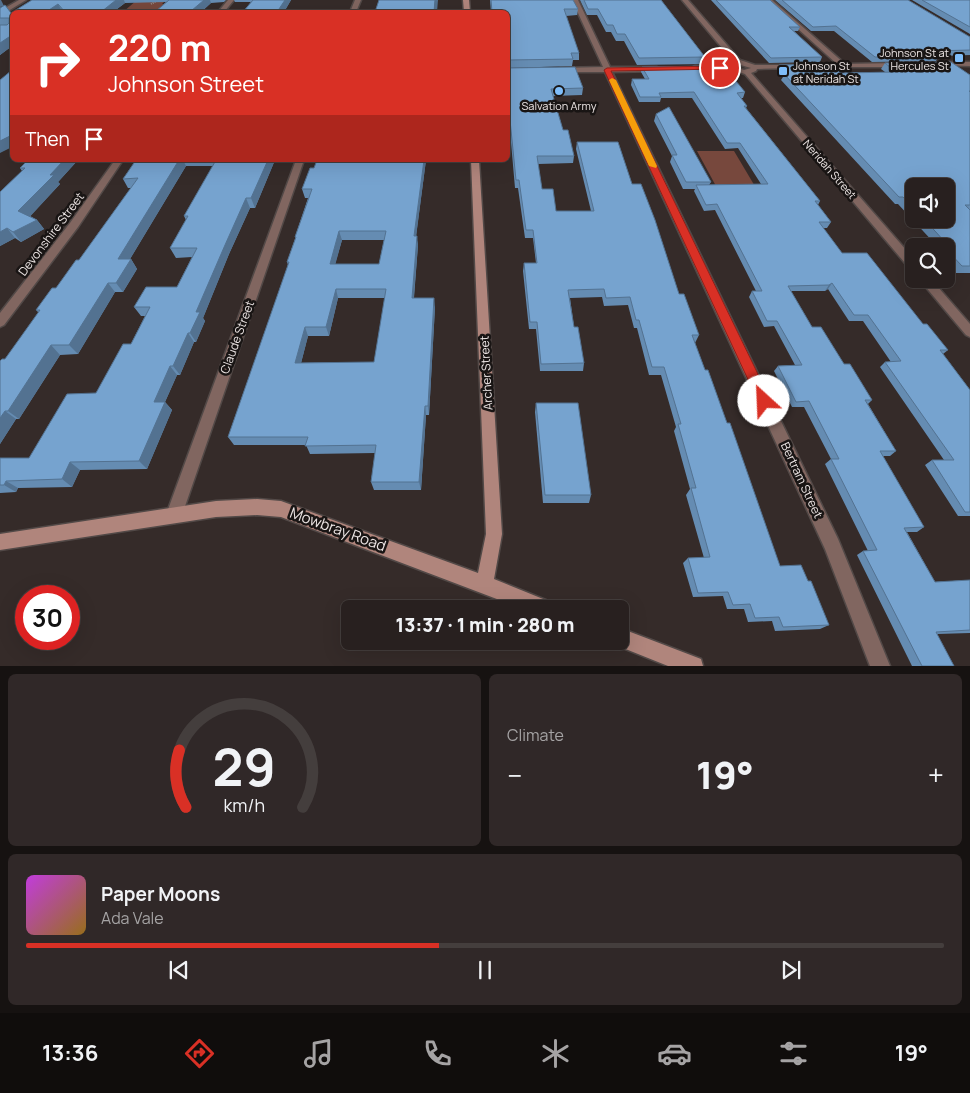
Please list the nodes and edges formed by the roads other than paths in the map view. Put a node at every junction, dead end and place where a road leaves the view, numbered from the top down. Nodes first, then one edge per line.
1 (23, 0) edge
2 (231, 0) edge
3 (576, 0) edge
4 (685, 0) edge
5 (769, 0) edge
6 (223, 10) edge
7 (0, 14) edge
8 (929, 64) edge
9 (970, 64) edge
10 (734, 65) junction
11 (913, 65) edge
12 (844, 66) junction
13 (685, 68) edge
14 (665, 69) edge
15 (750, 69) junction
16 (553, 70) edge
17 (607, 70) junction
18 (119, 162) edge
19 (299, 162) edge
20 (475, 162) edge
21 (905, 255) edge
22 (933, 288) edge
23 (0, 322) edge
24 (970, 332) edge
25 (174, 514) junction
26 (0, 542) edge
27 (484, 585) junction
28 (523, 600) edge
29 (629, 641) edge
30 (694, 666) edge
31 (880, 666) edge

1 - 7 street
2 - 6 street
3 - 17 street, Bertram Street
4 - 10 street
5 - 12 street
8 - 9 street
10 - 13 street
10 - 15 street
11 - 12 street
12 - 15 street
14 - 17 street
15 - 21 street, Neridah Street
16 - 17 street
17 - 31 street, Bertram Street
18 - 23 street, Devonshire Street
19 - 25 street, Claude Street
20 - 27 main road, Archer Street
22 - 24 street
25 - 26 main road, Mowbray Road
25 - 27 main road, Mowbray Road
27 - 28 main road, Mowbray Road
29 - 30 main road

